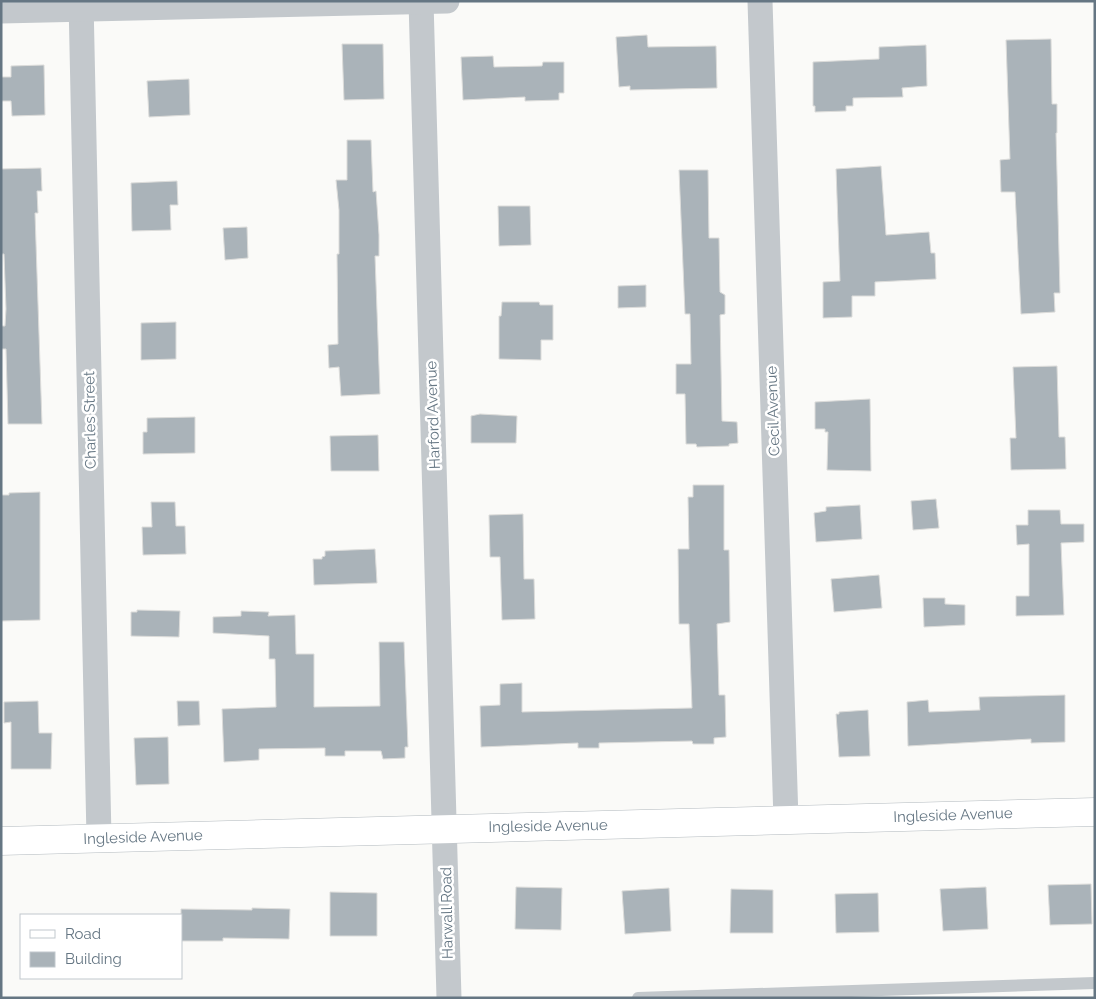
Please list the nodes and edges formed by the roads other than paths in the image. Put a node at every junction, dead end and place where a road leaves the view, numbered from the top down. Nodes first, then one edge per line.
1 (447, 1) edge
2 (760, 1) edge
3 (421, 2) edge
4 (81, 5) edge
5 (1, 11) edge
6 (1095, 812) edge
7 (786, 820) junction
8 (445, 828) junction
9 (99, 838) junction
10 (1, 841) edge
11 (1095, 983) edge
12 (449, 998) edge
13 (638, 998) edge

1 - 3 street
2 - 7 street, Cecil Avenue
3 - 4 street
3 - 8 street, Harford Avenue
4 - 5 street
4 - 9 street, Charles Street
6 - 7 main road, Ingleside Avenue
7 - 8 main road, Ingleside Avenue
8 - 9 main road, Ingleside Avenue
8 - 12 street, Harwall Road
9 - 10 main road, Ingleside Avenue
11 - 13 lane

